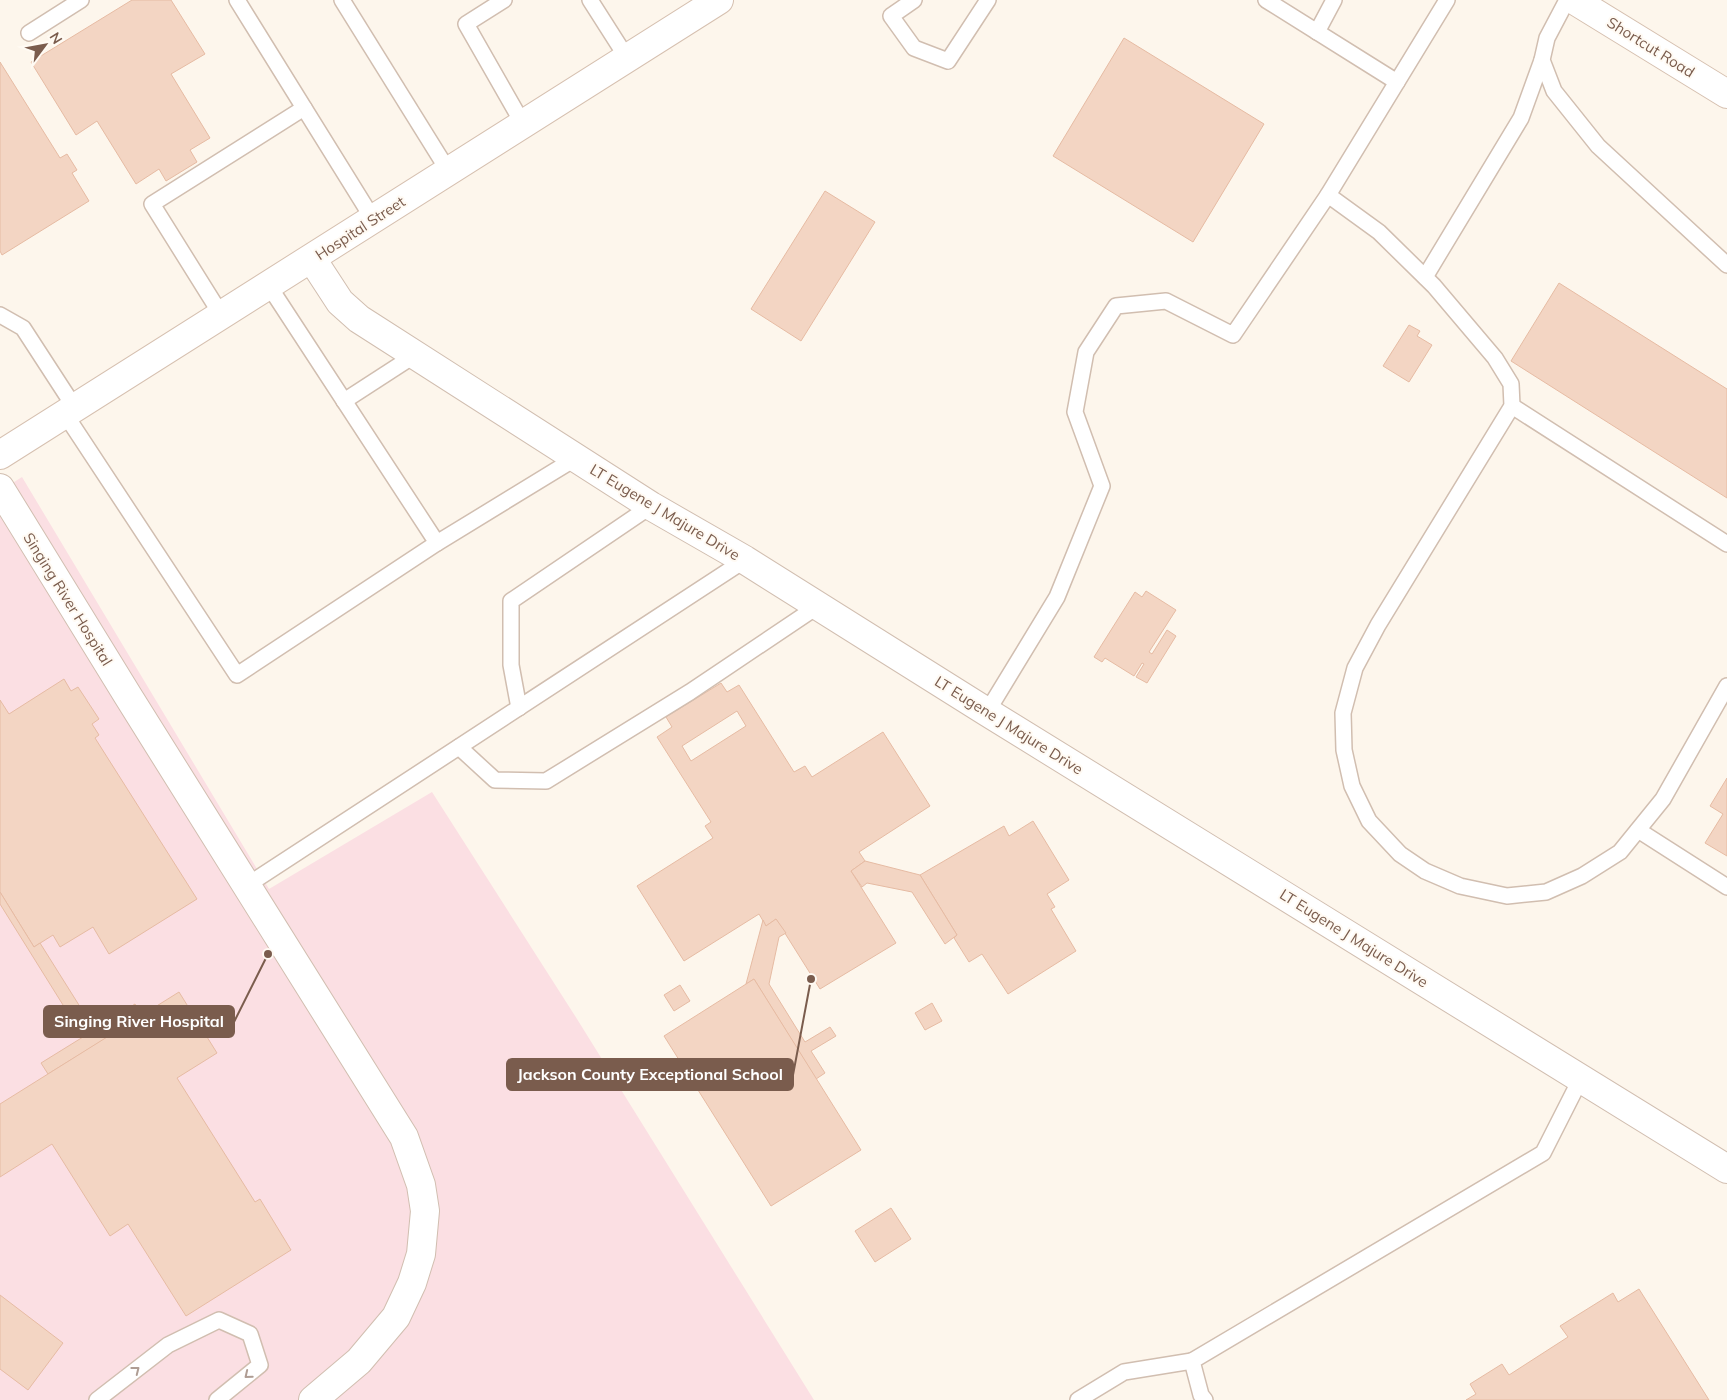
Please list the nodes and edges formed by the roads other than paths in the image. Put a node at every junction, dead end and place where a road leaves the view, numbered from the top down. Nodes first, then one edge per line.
1 (81, 0) edge
2 (237, 0) edge
3 (342, 0) edge
4 (504, 0) edge
5 (590, 0) edge
6 (719, 0) edge
7 (914, 0) edge
8 (988, 0) edge
9 (1266, 0) edge
10 (1334, 0) edge
11 (1447, 0) edge
12 (1579, 2) edge
13 (1317, 32) junction
14 (29, 33) dead end
15 (627, 58) junction
16 (1542, 60) junction
17 (1397, 82) junction
18 (1727, 94) edge
19 (304, 108) junction
20 (523, 124) junction
21 (449, 172) junction
22 (1328, 195) junction
23 (373, 219) junction
24 (312, 259) junction
25 (1727, 265) edge
26 (1425, 277) junction
27 (269, 286) junction
28 (0, 315) edge
29 (222, 316) junction
30 (415, 355) junction
31 (344, 401) junction
32 (1512, 406) junction
33 (70, 411) junction
34 (0, 455) edge
35 (576, 458) junction
36 (0, 488) edge
37 (651, 506) junction
38 (437, 543) junction
39 (1727, 544) edge
40 (745, 560) junction
41 (818, 606) junction
42 (1727, 686) edge
43 (519, 708) junction
44 (987, 712) junction
45 (459, 747) junction
46 (1638, 830) junction
47 (246, 886) junction
48 (1727, 886) edge
49 (1581, 1078) junction
50 (1727, 1169) edge
51 (1192, 1361) junction
52 (97, 1400) edge
53 (217, 1400) edge
54 (313, 1400) edge
55 (1078, 1400) edge
56 (1205, 1400) edge

1 - 14 lane
2 - 19 lane
3 - 21 lane
4 - 20 lane
5 - 15 lane
6 - 15 street, Hospital Street
7 - 8 lane
9 - 13 lane
10 - 13 lane
11 - 17 lane
12 - 16 lane
12 - 18 street, Shortcut Road
13 - 17 lane
15 - 20 street, Hospital Street
16 - 25 lane
16 - 26 lane
17 - 22 lane
19 - 23 lane
19 - 29 lane
20 - 21 street, Hospital Street
21 - 23 street, Hospital Street
22 - 26 lane
22 - 44 lane
23 - 24 street, Hospital Street
24 - 27 street, Hospital Street
24 - 30 street, LT Eugene J Majure Drive
26 - 32 lane
27 - 29 street, Hospital Street
27 - 31 lane
28 - 33 lane
29 - 33 street, Hospital Street
30 - 31 lane
30 - 35 street, LT Eugene J Majure Drive
31 - 38 lane
32 - 39 lane
32 - 46 lane
33 - 34 street, Hospital Street
33 - 38 lane
35 - 37 street, LT Eugene J Majure Drive
35 - 38 lane
36 - 47 street, Singing River Hospital
37 - 40 street, LT Eugene J Majure Drive
37 - 43 lane
40 - 41 street, LT Eugene J Majure Drive
40 - 43 lane
41 - 44 street, LT Eugene J Majure Drive
41 - 45 lane
42 - 46 lane
43 - 45 lane
44 - 49 street, LT Eugene J Majure Drive
45 - 47 lane
46 - 48 lane
47 - 54 street, Singing River Hospital
49 - 50 street, LT Eugene J Majure Drive
49 - 51 lane
51 - 55 lane
51 - 56 lane
52 -> 53 lane

